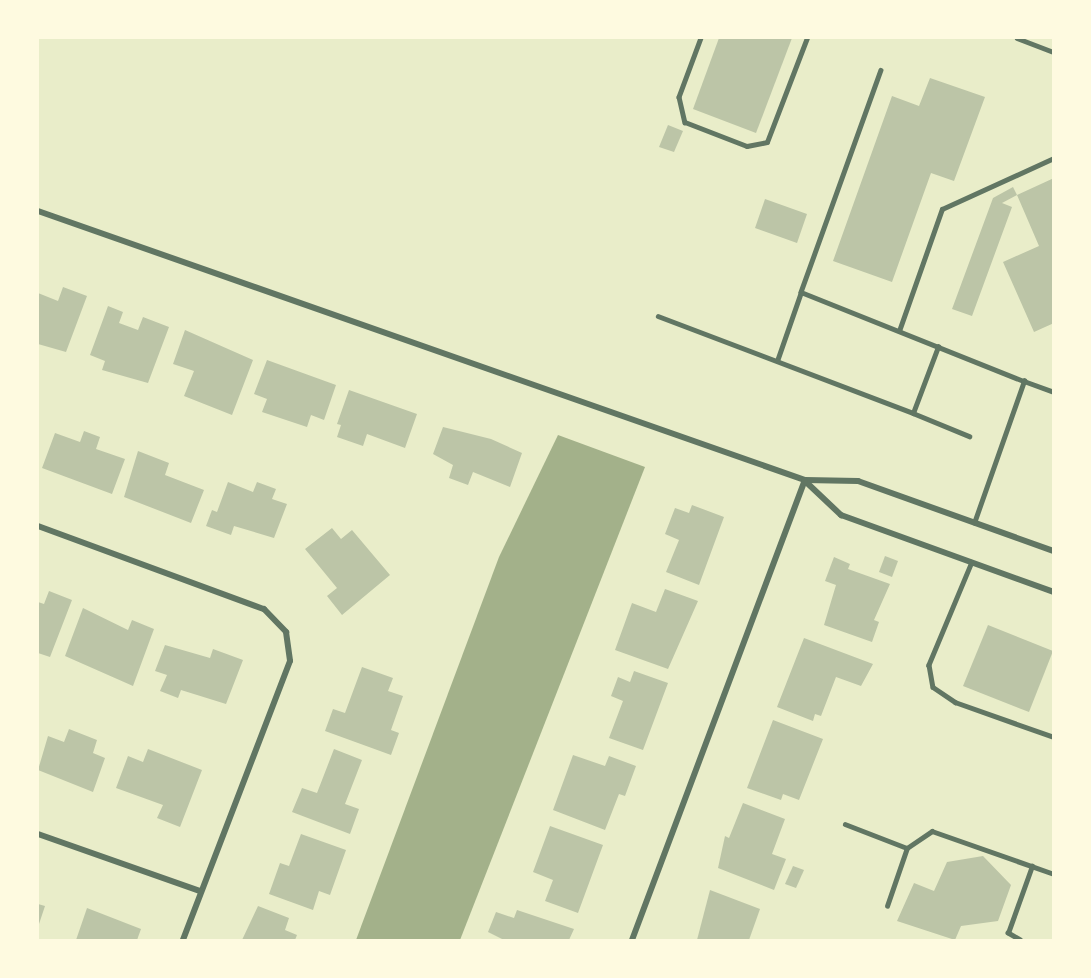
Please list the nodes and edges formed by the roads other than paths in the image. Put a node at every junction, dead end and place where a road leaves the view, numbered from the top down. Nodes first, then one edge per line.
1 (701, 38) edge
2 (807, 38) edge
3 (1017, 38) edge
4 (1053, 52) edge
5 (881, 70) dead end
6 (1053, 158) edge
7 (38, 211) edge
8 (801, 292) junction
9 (658, 316) dead end
10 (899, 331) junction
11 (938, 347) junction
12 (777, 361) junction
13 (1024, 381) junction
14 (1053, 392) edge
15 (913, 413) junction
16 (969, 436) dead end
17 (805, 480) junction
18 (974, 522) junction
19 (38, 526) edge
20 (1053, 551) edge
21 (972, 562) junction
22 (1053, 592) edge
23 (1053, 737) edge
24 (845, 824) dead end
25 (38, 834) edge
26 (908, 848) junction
27 (1032, 866) junction
28 (1053, 874) edge
29 (200, 891) junction
30 (886, 906) dead end
31 (183, 940) edge
32 (632, 940) edge
33 (1020, 940) edge

1 - 2 lane
3 - 4 lane
5 - 8 lane
6 - 10 lane
7 - 17 street
8 - 10 lane
8 - 12 lane
9 - 12 lane
10 - 11 lane
11 - 13 lane
11 - 15 lane
12 - 15 lane
13 - 14 lane
13 - 18 lane
15 - 16 lane
17 - 18 street
17 - 21 street
17 - 32 street
18 - 20 street
19 - 29 street
21 - 22 street
21 - 23 lane
24 - 26 lane
25 - 29 street
26 - 27 lane
26 - 30 lane
27 - 28 lane
27 - 33 lane
29 - 31 street

